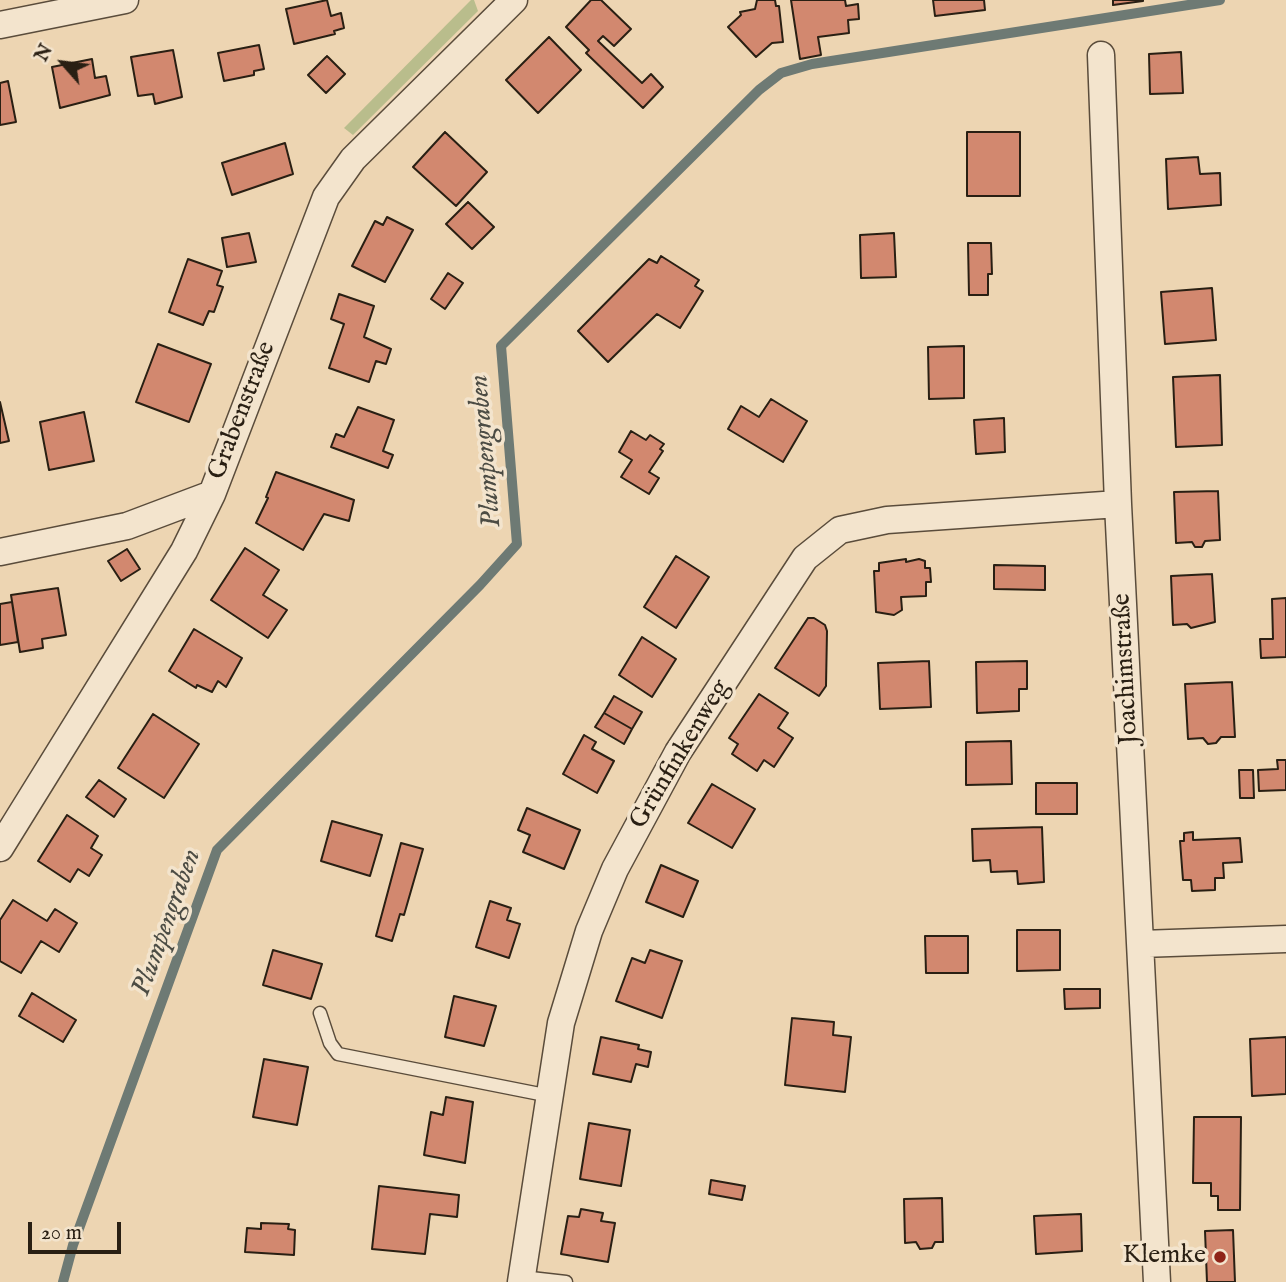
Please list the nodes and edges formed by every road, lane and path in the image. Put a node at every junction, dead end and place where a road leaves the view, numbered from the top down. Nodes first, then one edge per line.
1 (125, 0) edge
2 (514, 0) edge
3 (0, 25) edge
4 (1101, 55) dead end
5 (212, 494) junction
6 (1118, 504) junction
7 (0, 552) edge
8 (0, 848) edge
9 (1286, 939) edge
10 (1141, 944) junction
11 (320, 1013) dead end
12 (550, 1096) junction
13 (521, 1279) edge
14 (565, 1282) edge
15 (1157, 1282) edge

1 - 3 street
2 - 5 street, Grabenstraße
4 - 6 street, Joachimstraße
5 - 7 street
5 - 8 street, Grabenstraße
6 - 10 street, Joachimstraße
6 - 12 street, Grünfinkenweg
9 - 10 street
10 - 15 street, Joachimstraße
11 - 12 lane
12 - 13 street, Grünfinkenweg
13 - 14 lane

